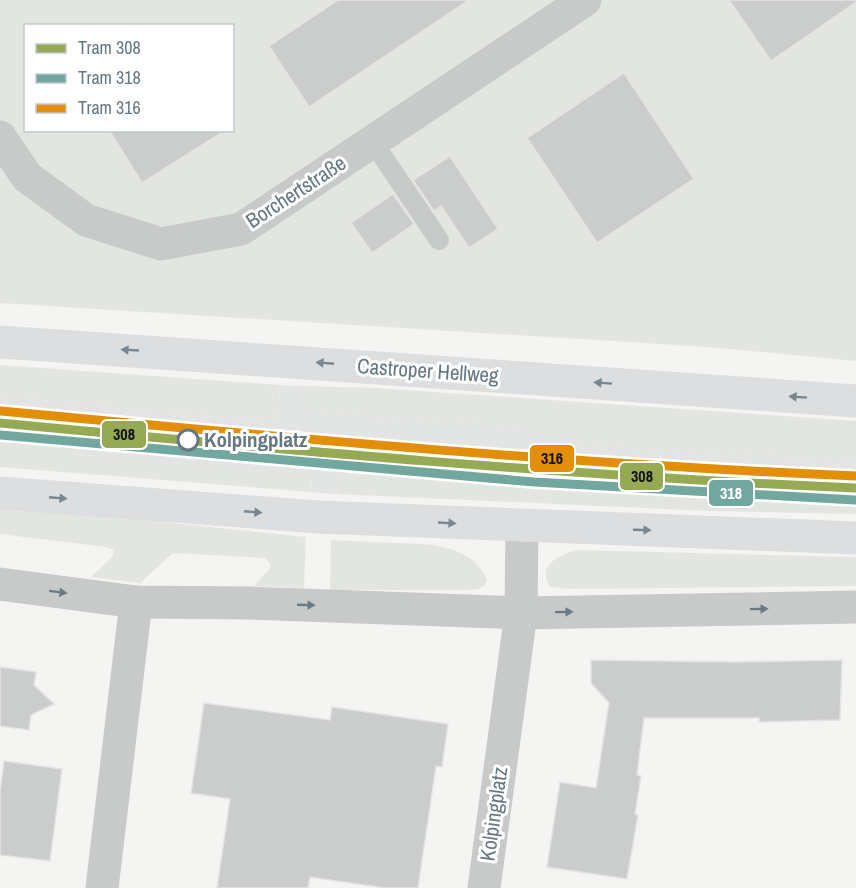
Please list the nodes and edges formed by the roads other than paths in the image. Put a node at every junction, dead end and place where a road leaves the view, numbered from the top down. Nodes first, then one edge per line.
1 (585, 0) edge
2 (0, 137) edge
3 (373, 142) junction
4 (439, 240) dead end
5 (0, 342) edge
6 (856, 401) edge
7 (0, 493) edge
8 (522, 526) junction
9 (856, 538) edge
10 (0, 584) edge
11 (136, 602) junction
12 (856, 607) edge
13 (520, 613) junction
14 (102, 888) edge
15 (484, 888) edge

1 - 3 street, Borchertstraße
2 - 3 street, Borchertstraße
3 - 4 lane
6 -> 5 main road, Castroper Hellweg
7 -> 8 main road
8 -> 9 main road
8 - 13 street, Kolpingplatz
10 -> 11 street
11 -> 13 street
11 - 14 street
13 -> 12 street
13 - 15 street, Kolpingplatz

